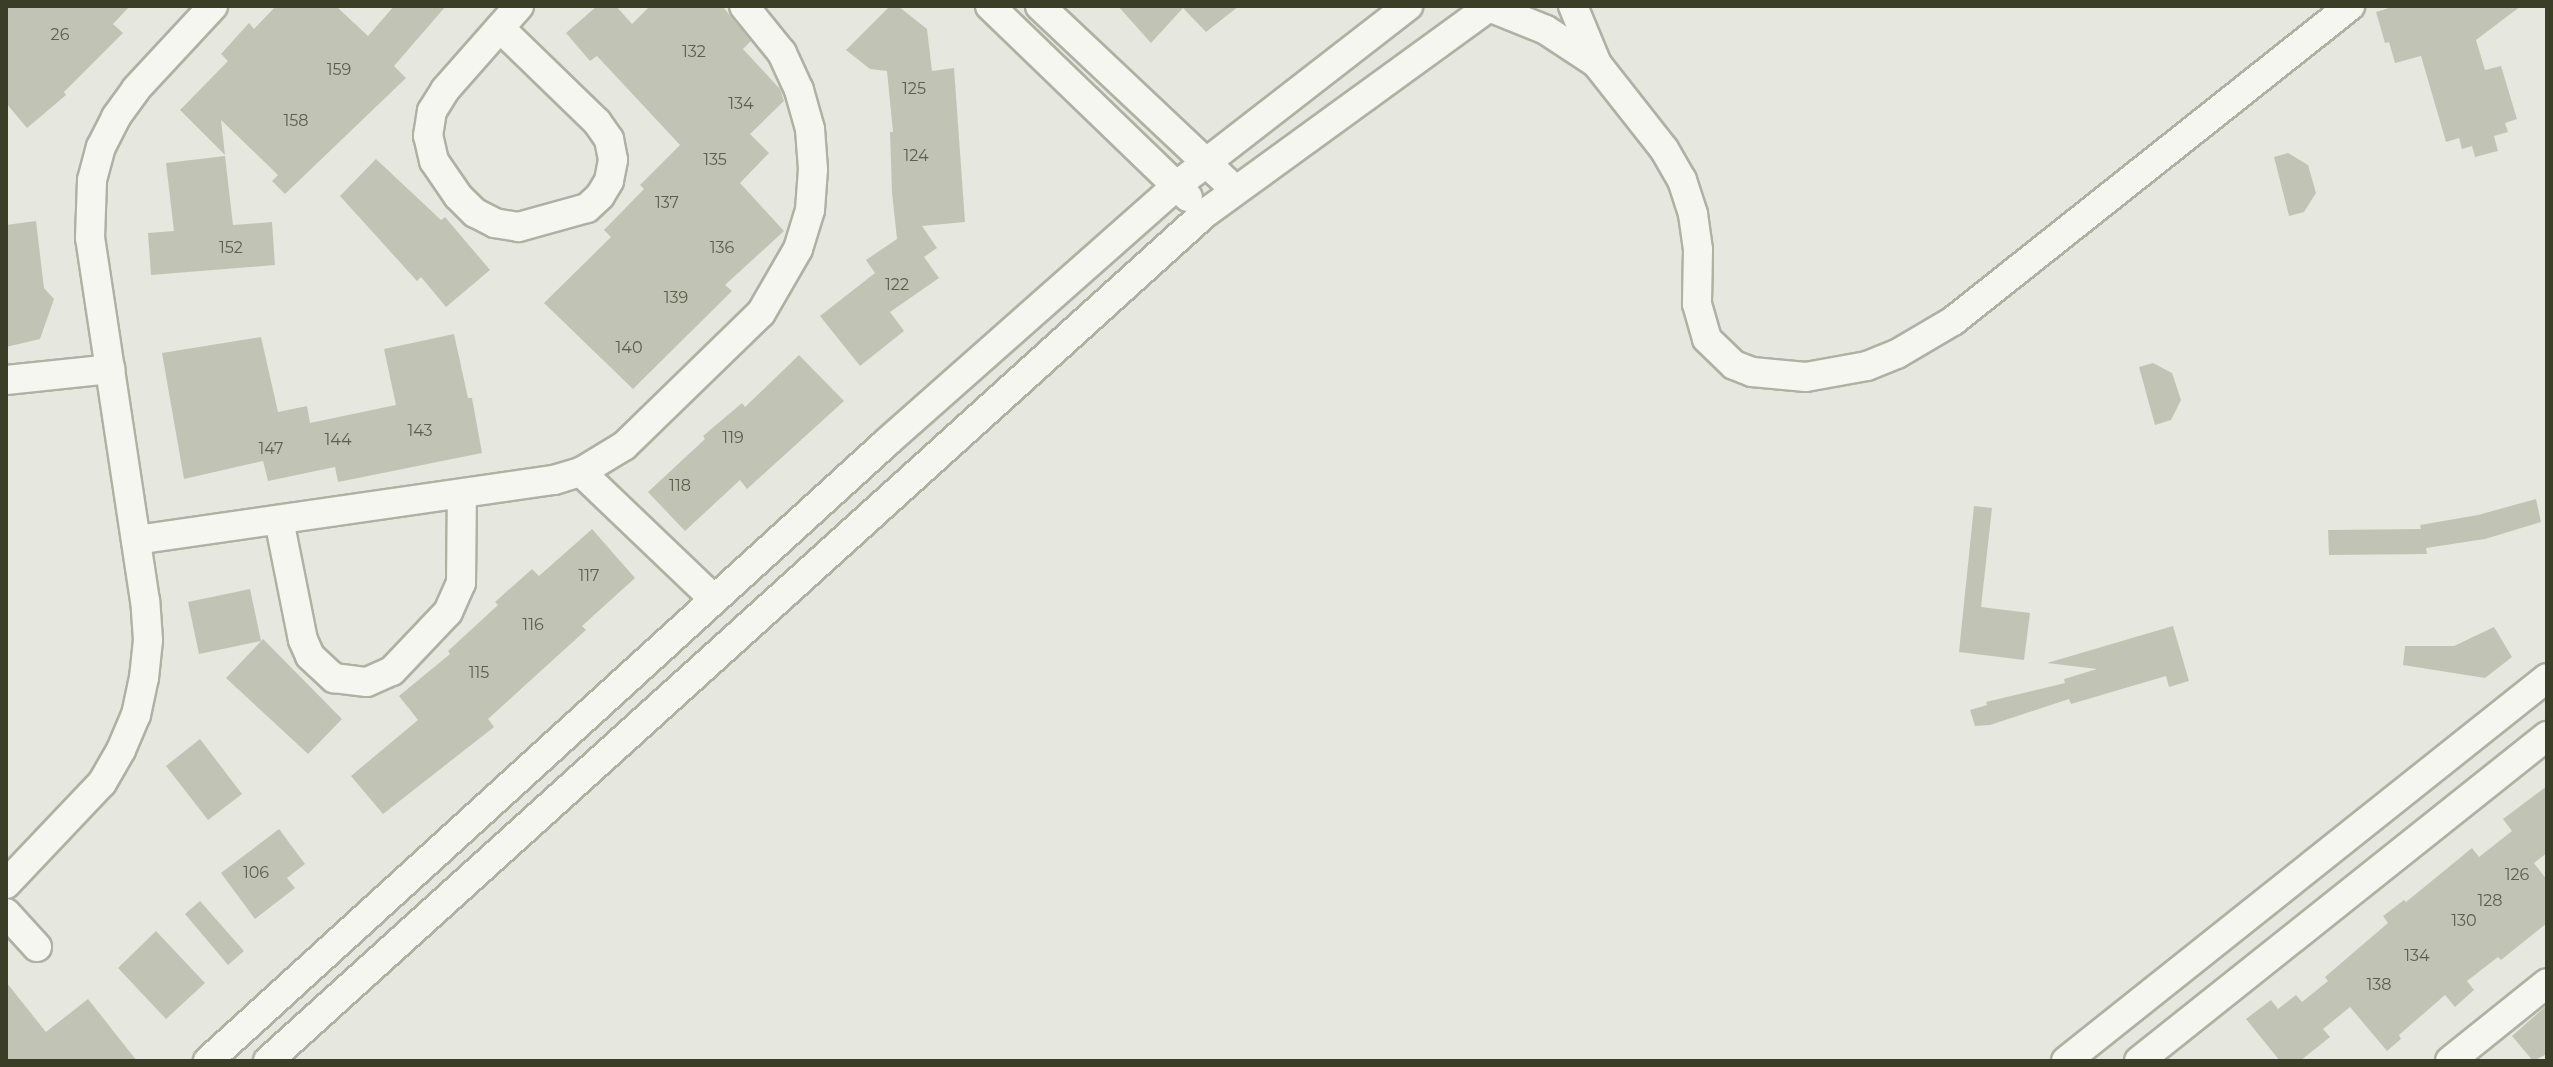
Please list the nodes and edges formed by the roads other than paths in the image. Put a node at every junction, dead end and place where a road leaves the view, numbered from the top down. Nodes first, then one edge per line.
1 (213, 6) edge
2 (519, 6) edge
3 (744, 6) edge
4 (990, 6) edge
5 (1040, 6) edge
6 (1408, 6) edge
7 (1489, 6) edge
8 (1573, 6) edge
9 (2350, 6) edge
10 (500, 28) junction
11 (1597, 64) junction
12 (1204, 162) junction
13 (1176, 186) junction
14 (1234, 189) junction
15 (1204, 214) junction
16 (110, 369) junction
17 (6, 380) edge
18 (581, 472) junction
19 (462, 494) junction
20 (279, 520) junction
21 (136, 540) junction
22 (714, 599) junction
23 (2547, 678) edge
24 (2547, 736) edge
25 (6, 884) edge
26 (6, 913) edge
27 (37, 947) dead end
28 (2547, 983) edge
29 (2150, 1057) edge
30 (208, 1061) edge
31 (268, 1061) edge
32 (2066, 1061) edge
33 (2450, 1061) edge

1 - 16 street
2 - 10 street
3 - 18 street
4 - 13 street
5 - 12 street
6 - 12 street
7 - 11 street
7 - 14 street
8 - 11 street
9 - 11 street
10 - 10 street
12 - 13 street
12 - 14 street
13 - 15 street
13 - 22 street
14 - 15 street
15 - 31 street
16 - 17 street
16 - 21 street
18 - 19 street
18 - 22 street
19 - 20 street
19 - 20 street
20 - 21 street
21 - 25 street
22 - 30 street
23 - 32 street
24 - 29 street
26 - 27 street
28 - 33 street

